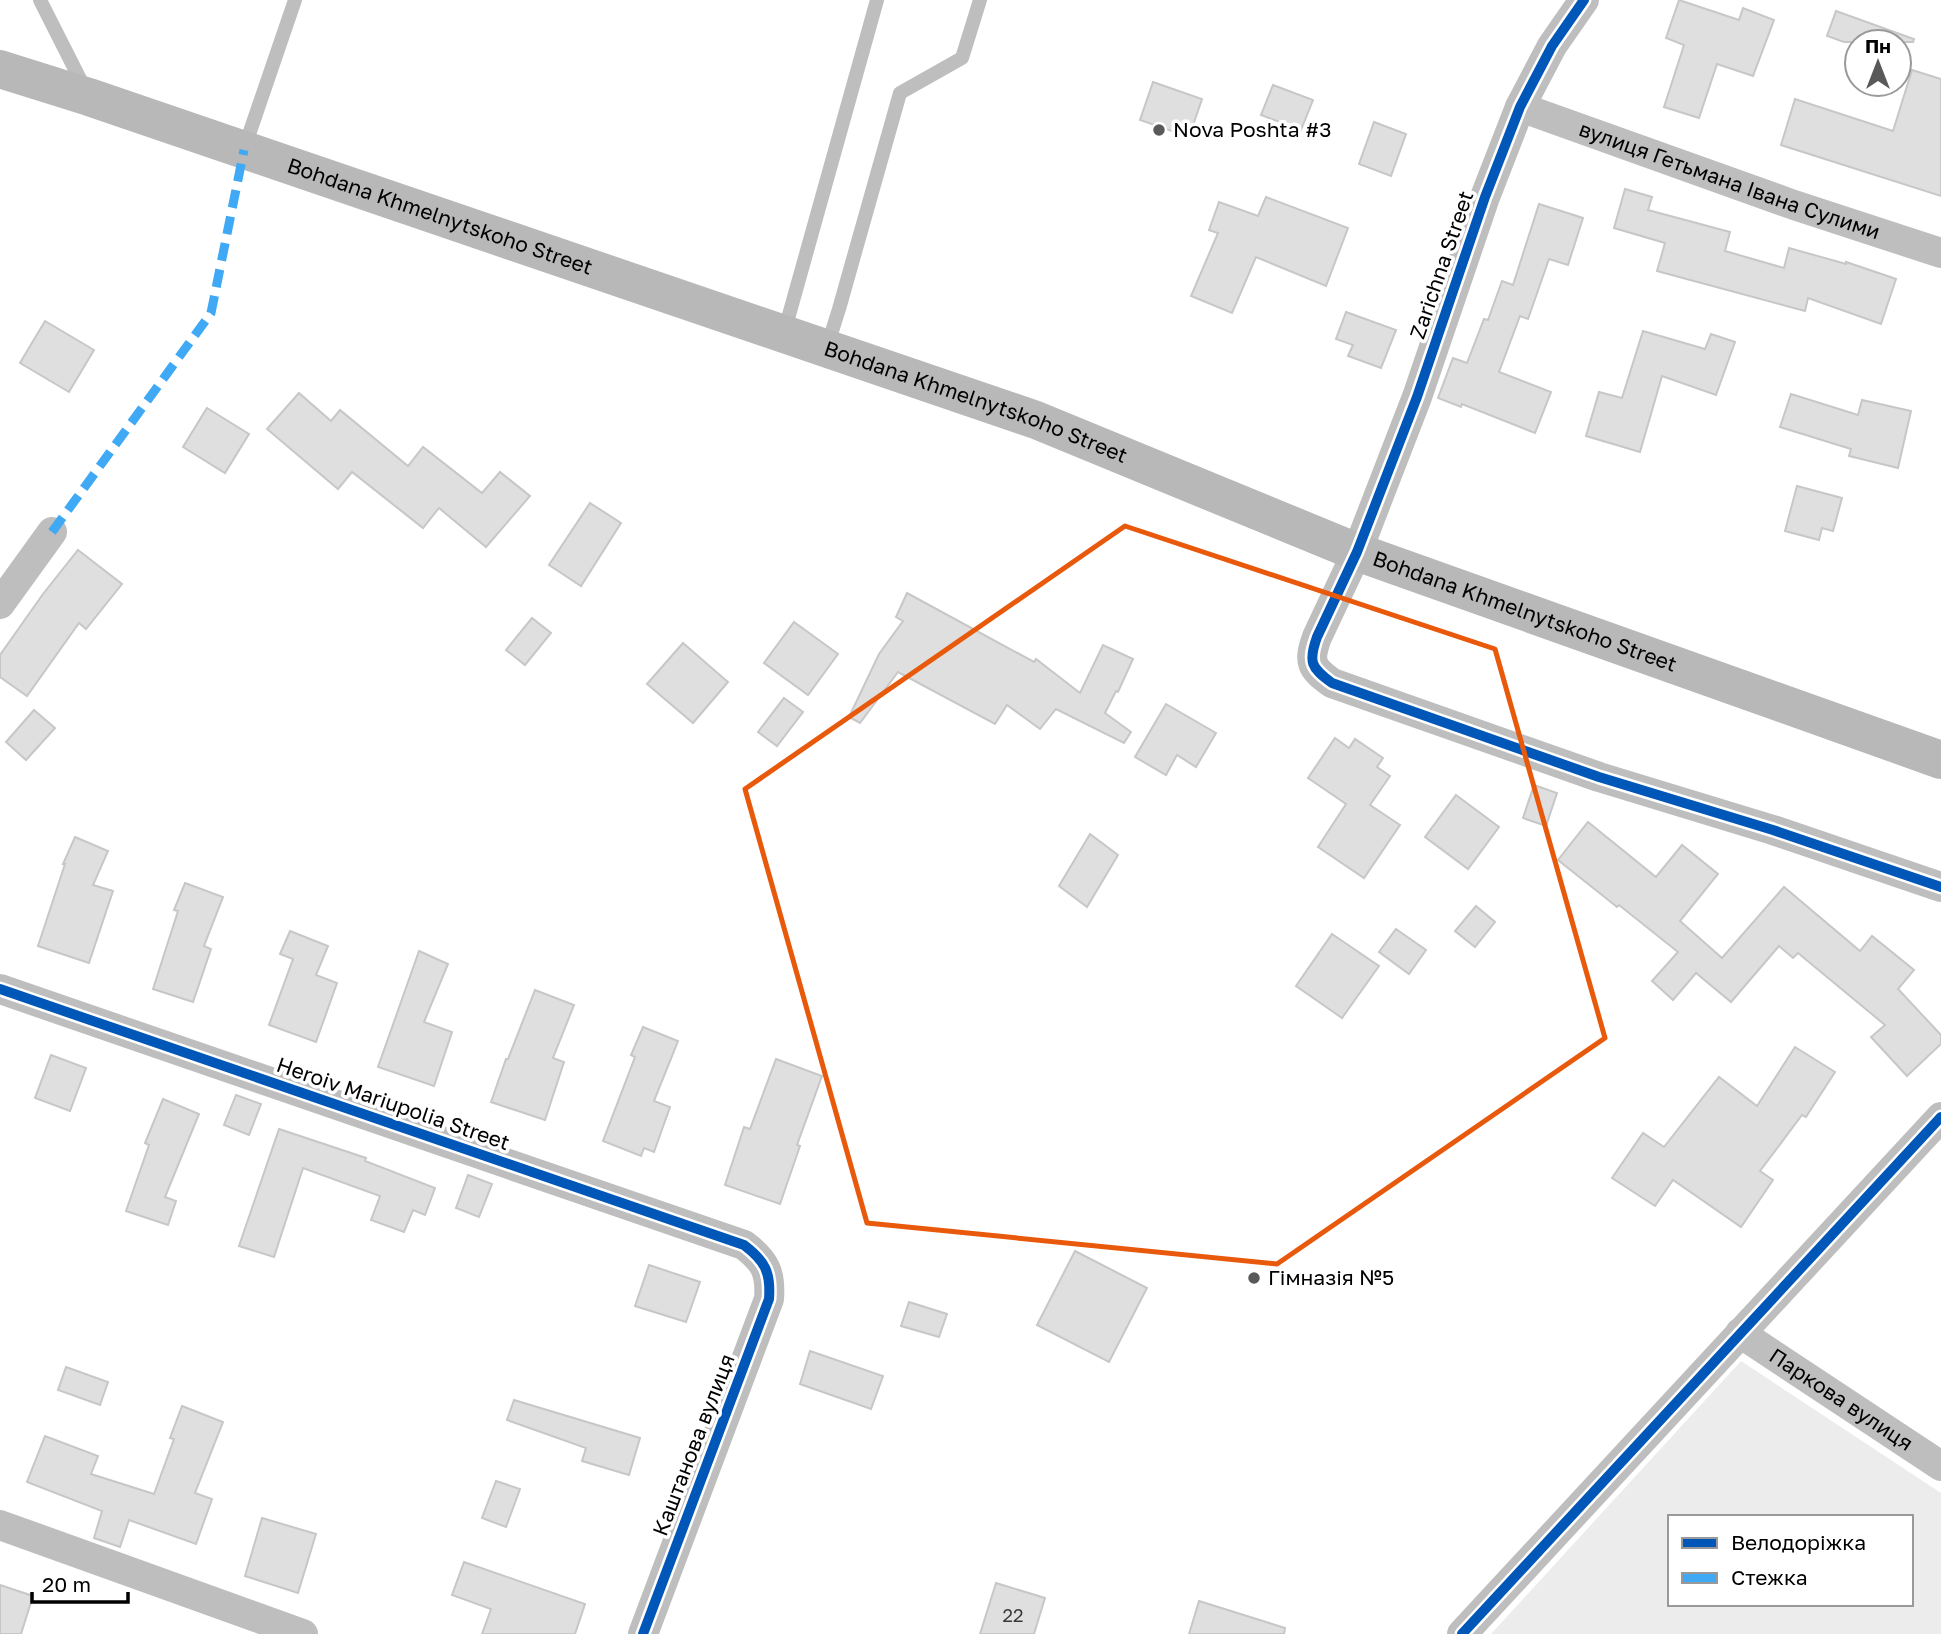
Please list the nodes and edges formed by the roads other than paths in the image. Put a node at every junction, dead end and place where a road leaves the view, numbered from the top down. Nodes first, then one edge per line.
1 (40, 0) edge
2 (295, 0) edge
3 (877, 0) edge
4 (980, 0) edge
5 (1584, 0) edge
6 (0, 69) edge
7 (89, 97) junction
8 (1520, 107) junction
9 (244, 150) junction
10 (1941, 253) edge
11 (783, 334) junction
12 (826, 349) junction
13 (52, 533) dead end
14 (1357, 552) junction
15 (0, 604) edge
16 (1941, 760) edge
17 (1941, 887) edge
18 (0, 989) edge
19 (1941, 1117) edge
20 (766, 1267) joint
21 (1740, 1333) junction
22 (1941, 1466) edge
23 (0, 1525) edge
24 (303, 1634) edge
25 (643, 1634) edge
26 (1462, 1634) edge

1 - 7 lane
2 - 9 lane
3 - 11 lane
4 - 12 lane
5 - 8 street, Zarichna Street
6 - 7 main road, Bohdana Khmelnytskoho Street
7 - 9 main road, Bohdana Khmelnytskoho Street
8 - 10 street, вулиця Гетьмана Івана Сулими
8 - 14 street, Zarichna Street
9 - 11 main road, Bohdana Khmelnytskoho Street
11 - 12 main road, Bohdana Khmelnytskoho Street
12 - 14 main road, Bohdana Khmelnytskoho Street
13 - 15 street
14 - 16 main road, Bohdana Khmelnytskoho Street
14 - 17 street, Zarichna Street
18 - 20 street, Heroiv Mariupolia Street
19 - 21 street
20 - 25 street, Каштанова вулиця
21 - 22 street, Паркова вулиця
21 - 26 street
23 - 24 street

